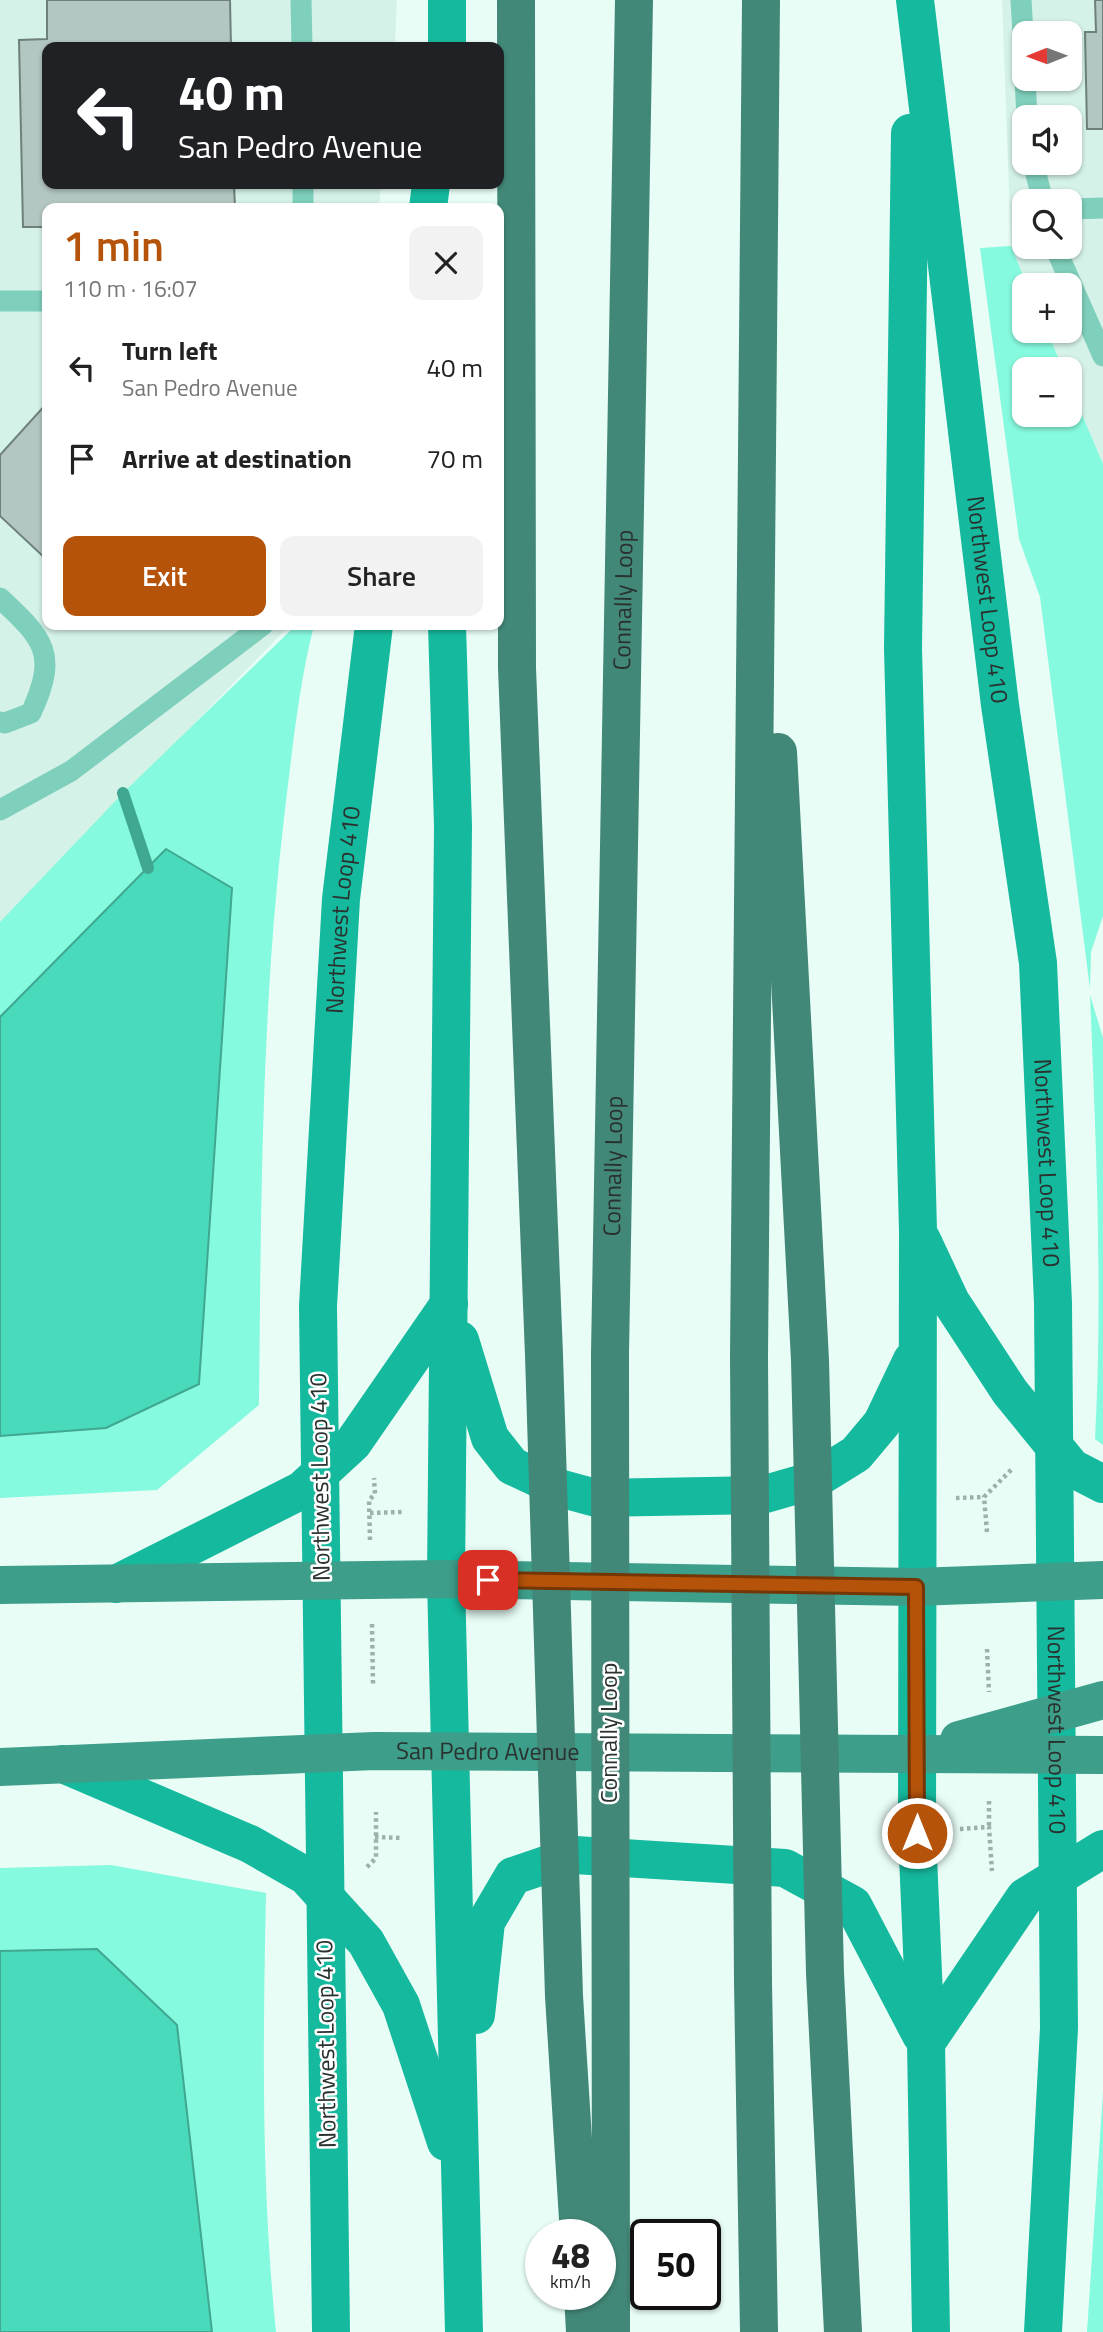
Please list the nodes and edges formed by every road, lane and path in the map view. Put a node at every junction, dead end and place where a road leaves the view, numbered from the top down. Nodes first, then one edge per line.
1 (301, 0) edge
2 (447, 0) edge
3 (516, 0) edge
4 (634, 0) edge
5 (761, 0) edge
6 (913, 0) edge
7 (1021, 0) edge
8 (1022, 21) edge
9 (302, 42) edge
10 (447, 42) edge
11 (1103, 208) edge
12 (1082, 209) edge
13 (1060, 259) edge
14 (42, 301) edge
15 (0, 302) edge
16 (1103, 356) edge
17 (758, 376) junction
18 (0, 598) edge
19 (256, 630) edge
20 (373, 630) edge
21 (447, 630) edge
22 (0, 722) edge
23 (0, 810) edge
24 (918, 1231) junction
25 (449, 1304) junction
26 (916, 1351) junction
27 (1017, 1464) dead end
28 (1103, 1484) edge
29 (984, 1497) junction
30 (952, 1498) dead end
31 (402, 1512) dead end
32 (370, 1513) dead end
33 (987, 1532) dead end
34 (446, 1579) junction
35 (1103, 1580) edge
36 (117, 1584) junction
37 (0, 1585) edge
38 (916, 1587) junction
39 (372, 1624) dead end
40 (987, 1649) dead end
41 (373, 1684) dead end
42 (1103, 1700) edge
43 (989, 1704) dead end
44 (450, 1751) junction
45 (917, 1752) junction
46 (1103, 1755) edge
47 (63, 1765) junction
48 (0, 1766) edge
49 (989, 1801) dead end
50 (989, 1827) junction
51 (960, 1829) dead end
52 (375, 1837) dead end
53 (403, 1838) dead end
54 (1103, 1849) edge
55 (992, 1876) dead end
56 (926, 2043) junction
57 (458, 2180) junction
58 (578, 2219) edge
59 (584, 2310) edge
60 (331, 2332) edge
61 (464, 2332) edge
62 (585, 2332) edge
63 (611, 2332) edge
64 (759, 2332) edge
65 (843, 2332) edge
66 (931, 2332) edge
67 (1043, 2332) edge

1 - 9 lane
2 - 10 main road
3 - 58 highway
4 - 63 highway, Connally Loop
5 - 17 highway
6 - 24 main road, Northwest Loop 410
6 - 67 main road, Northwest Loop 410
7 - 8 lane
11 - 12 lane
13 - 16 lane
14 - 15 lane
17 - 64 highway
17 - 65 highway
18 - 22 lane
19 - 23 lane
20 - 60 main road, Northwest Loop 410
21 - 25 main road
24 - 26 main road, Northwest Loop 410
24 - 28 main road
25 - 26 main road
25 - 34 main road
25 - 36 main road
26 - 38 main road, Northwest Loop 410
27 - 29 path
29 - 30 path
29 - 33 path
31 - 32 path
34 - 36 main road
34 - 38 main road
34 - 44 main road
35 - 38 main road
36 - 37 main road
38 - 45 main road, Northwest Loop 410
39 - 41 path
40 - 43 path
42 - 45 main road
44 - 45 main road, San Pedro Avenue
44 - 47 main road, San Pedro Avenue
44 - 57 main road
45 - 46 main road, San Pedro Avenue
45 - 56 main road, Northwest Loop 410
47 - 48 main road, San Pedro Avenue
47 - 57 main road
49 - 50 path
50 - 51 path
50 - 55 path
52 - 53 path
54 - 56 main road
56 - 57 main road
56 - 66 main road, Northwest Loop 410
57 - 61 main road
59 - 62 highway

